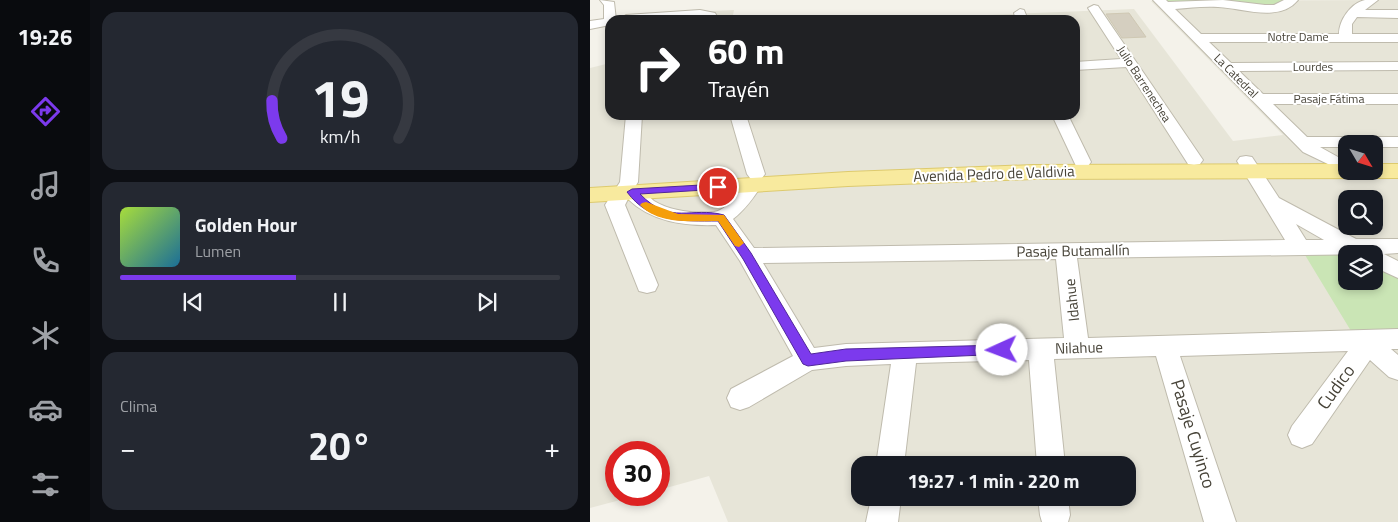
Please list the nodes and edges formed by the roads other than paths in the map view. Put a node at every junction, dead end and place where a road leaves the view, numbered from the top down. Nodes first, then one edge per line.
1 (606, 0) edge
2 (1292, 0) edge
3 (1372, 0) edge
4 (1162, 3) edge
5 (1094, 8) dead end
6 (624, 10) edge
7 (1353, 13) junction
8 (1398, 14) edge
9 (610, 15) edge
10 (706, 15) edge
11 (605, 21) edge
12 (590, 25) edge
13 (1346, 37) junction
14 (1197, 38) junction
15 (1398, 38) edge
16 (1130, 63) junction
17 (1080, 66) edge
18 (1398, 66) edge
19 (1227, 67) junction
20 (1260, 99) junction
21 (1398, 99) edge
22 (634, 120) edge
23 (739, 120) edge
24 (1062, 120) edge
25 (1398, 142) edge
26 (1307, 150) junction
27 (1194, 160) junction
28 (1398, 160) edge
29 (1338, 161) edge
30 (1383, 161) edge
31 (1082, 162) junction
32 (1249, 166) junction
33 (1398, 172) edge
34 (754, 179) junction
35 (590, 184) edge
36 (628, 189) junction
37 (590, 194) edge
38 (1271, 202) junction
39 (721, 217) junction
40 (1350, 245) edge
41 (1398, 246) edge
42 (1300, 247) junction
43 (1383, 248) edge
44 (1338, 249) edge
45 (1066, 251) junction
46 (748, 256) junction
47 (1383, 262) edge
48 (1398, 270) edge
49 (647, 285) dead end
50 (1398, 339) edge
51 (1370, 340) junction
52 (1166, 346) junction
53 (1077, 348) junction
54 (1041, 349) junction
55 (905, 353) junction
56 (808, 360) junction
57 (1398, 369) edge
58 (740, 398) dead end
59 (1302, 435) dead end
60 (891, 456) edge
61 (1050, 456) edge
62 (885, 506) edge
63 (882, 522) edge
64 (1220, 522) edge

1 - 9 street
2 - 4 street
3 - 7 street
4 - 14 street, La Catedral
5 - 16 street, Julio Barrenechea
6 - 10 street
7 - 8 street
7 - 13 street
11 - 12 street
13 - 14 street, Notre Dame
13 - 15 street, Notre Dame
14 - 19 street, La Catedral
16 - 17 street
16 - 27 street, Julio Barrenechea
18 - 19 street, Lourdes
19 - 20 street, La Catedral
20 - 21 street, Pasaje Fátima
20 - 26 street, La Catedral
22 - 36 street
23 - 34 street
24 - 31 street
25 - 26 street
26 - 29 main road, Avenida Pedro de Valdivia
26 - 32 main road, Avenida Pedro de Valdivia
27 - 31 main road, Avenida Pedro de Valdivia
27 - 32 main road, Avenida Pedro de Valdivia
28 - 30 main road
31 - 34 main road, Avenida Pedro de Valdivia
32 - 33 main road, Avenida Pedro de Valdivia
32 - 34 main road, Avenida Pedro de Valdivia
32 - 38 street
34 - 36 main road, Avenida Pedro de Valdivia
34 - 39 street
35 - 36 main road, Avenida Pedro de Valdivia
36 - 37 main road, Avenida Pedro de Valdivia
36 - 39 street
36 - 49 street
38 - 40 street
38 - 42 street
39 - 46 street
41 - 43 street, Pasaje Butamallín
42 - 44 street, Pasaje Butamallín
42 - 45 street, Pasaje Butamallín
45 - 46 street, Pasaje Butamallín
45 - 53 street, Idahue
46 - 56 street
47 - 48 street
50 - 51 street, Nilahue
51 - 52 street, Nilahue
51 - 57 street
51 - 59 street, Cudico
52 - 53 street, Nilahue
52 - 64 street, Pasaje Cuyinco
53 - 54 street, Nilahue
54 - 55 street, Nilahue
54 - 61 street
55 - 56 street, Nilahue
55 - 60 street
56 - 58 street, Nilahue
62 - 63 street

